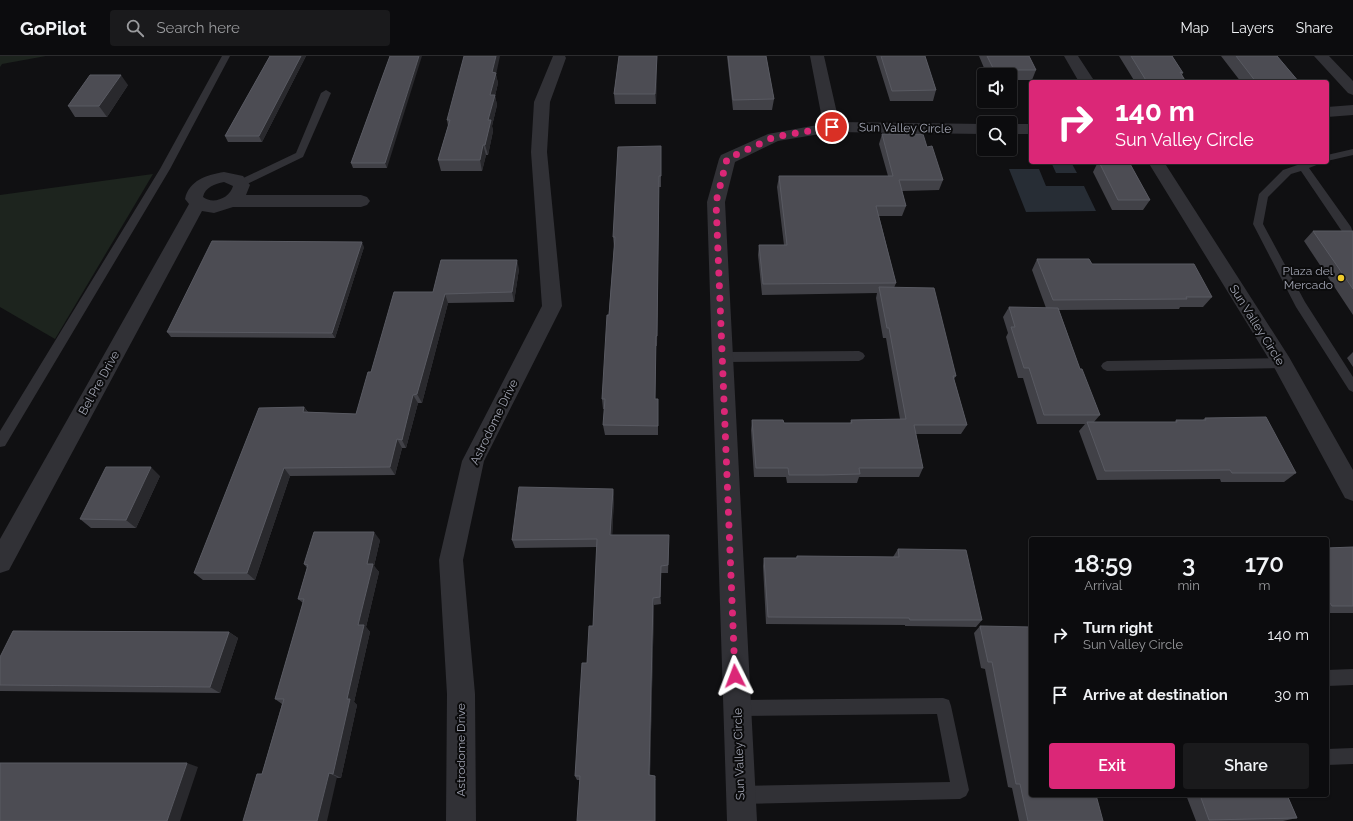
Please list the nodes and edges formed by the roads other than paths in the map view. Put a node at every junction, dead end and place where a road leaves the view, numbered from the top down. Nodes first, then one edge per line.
1 (226, 56) edge
2 (817, 56) edge
3 (1071, 56) edge
4 (1321, 56) edge
5 (559, 58) dead end
6 (1086, 80) edge
7 (1353, 90) edge
8 (326, 93) dead end
9 (1353, 110) edge
10 (1329, 112) edge
11 (832, 127) junction
12 (977, 129) edge
13 (1017, 129) edge
14 (1029, 129) edge
15 (1353, 152) edge
16 (1329, 158) edge
17 (1157, 164) edge
18 (1311, 164) edge
19 (1303, 167) junction
20 (241, 183) junction
21 (232, 201) junction
22 (361, 201) dead end
23 (198, 203) junction
24 (1347, 230) edge
25 (859, 356) dead end
26 (721, 357) junction
27 (1282, 363) junction
28 (1107, 366) dead end
29 (1353, 387) edge
30 (0, 442) edge
31 (1353, 492) edge
32 (0, 562) edge
33 (1353, 676) edge
34 (1329, 678) edge
35 (737, 708) junction
36 (1353, 756) edge
37 (1329, 757) edge
38 (740, 795) junction
39 (462, 821) edge
40 (742, 821) edge

1 - 30 lane
2 - 11 street
3 - 6 street
4 - 7 street
5 - 39 street, Astrodome Drive
8 - 20 lane
9 - 10 street
11 - 12 street, Sun Valley Circle
11 - 26 street, Sun Valley Circle
13 - 14 street
15 - 16 lane
17 - 27 street, Sun Valley Circle
18 - 19 lane
19 - 24 lane
19 - 29 lane
20 - 21 street
20 - 23 street, Bel Pre Drive
21 - 22 street
21 - 23 street
23 - 32 street, Bel Pre Drive
25 - 26 lane
26 - 35 street, Sun Valley Circle
27 - 28 lane
27 - 31 street, Sun Valley Circle
33 - 34 lane
35 - 38 street, Sun Valley Circle
35 - 38 lane
36 - 37 lane
38 - 40 street, Sun Valley Circle

